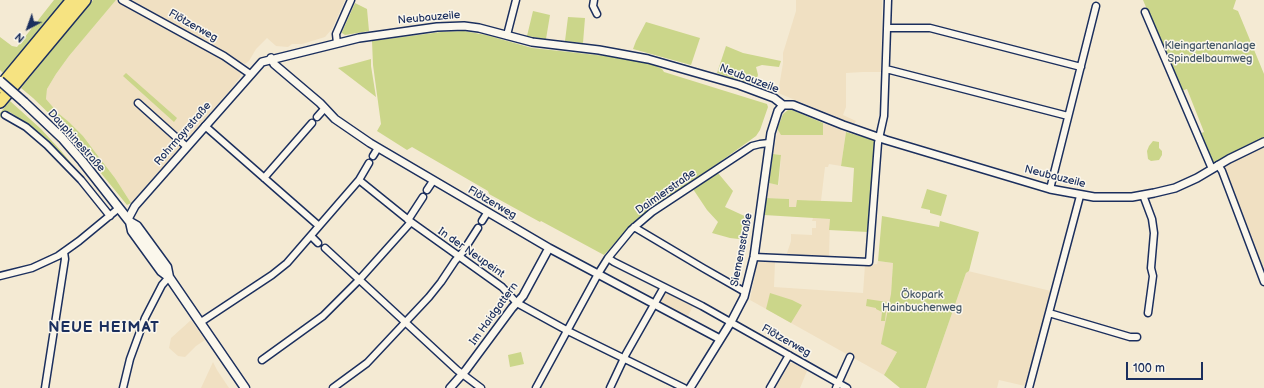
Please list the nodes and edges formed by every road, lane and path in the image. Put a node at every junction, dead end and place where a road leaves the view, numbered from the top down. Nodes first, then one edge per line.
1 (72, 0) edge
2 (85, 0) edge
3 (122, 0) edge
4 (351, 0) edge
5 (516, 0) edge
6 (594, 0) edge
7 (888, 0) edge
8 (1096, 6) dead end
9 (1145, 12) dead end
10 (597, 14) dead end
11 (887, 28) junction
12 (507, 35) junction
13 (338, 43) junction
14 (271, 58) junction
15 (258, 65) joint
16 (1081, 67) junction
17 (886, 69) junction
18 (250, 74) junction
19 (0, 81) edge
20 (0, 87) edge
21 (0, 102) edge
22 (138, 103) dead end
23 (783, 105) junction
24 (325, 108) junction
25 (6, 116) dead end
26 (1068, 116) junction
27 (317, 117) dead end
28 (312, 123) dead end
29 (205, 126) junction
30 (879, 137) junction
31 (1264, 142) edge
32 (769, 143) junction
33 (187, 147) junction
34 (378, 148) junction
35 (373, 156) dead end
36 (369, 163) dead end
37 (1215, 167) junction
38 (264, 178) junction
39 (359, 180) junction
40 (433, 181) junction
41 (1050, 189) junction
42 (427, 190) dead end
43 (1143, 195) junction
44 (1080, 196) junction
45 (423, 197) dead end
46 (119, 208) junction
47 (487, 213) junction
48 (110, 216) junction
49 (129, 220) junction
50 (409, 221) junction
51 (482, 221) dead end
52 (319, 226) junction
53 (634, 227) junction
54 (478, 228) dead end
55 (311, 236) junction
56 (318, 242) dead end
57 (324, 248) dead end
58 (549, 248) junction
59 (64, 252) junction
60 (459, 257) junction
61 (754, 257) junction
62 (608, 258) junction
63 (598, 274) junction
64 (0, 276) edge
65 (169, 277) junction
66 (359, 280) junction
67 (1264, 282) edge
68 (664, 287) junction
69 (745, 292) junction
70 (517, 303) junction
71 (654, 304) junction
72 (1049, 313) junction
73 (1148, 313) dead end
74 (201, 322) junction
75 (731, 322) junction
76 (406, 323) junction
77 (568, 331) junction
78 (1137, 337) dead end
79 (720, 339) junction
80 (789, 355) junction
81 (850, 357) dead end
82 (624, 358) junction
83 (262, 360) dead end
84 (462, 374) junction
85 (837, 386) edge
86 (45, 388) edge
87 (123, 388) edge
88 (245, 388) edge
89 (333, 388) edge
90 (450, 388) edge
91 (481, 388) edge
92 (536, 388) edge
93 (610, 388) edge
94 (684, 388) edge
95 (690, 388) edge
96 (770, 388) edge
97 (847, 388) edge
98 (1029, 388) edge

1 - 20 highway
2 - 21 highway
3 - 18 street, Flötzerweg
4 - 13 street
5 - 12 street
6 - 10 street
7 - 11 street
8 - 16 street
9 - 37 street
11 - 16 street
11 - 17 street
12 - 13 street, Neubauzeile
12 - 23 street, Neubauzeile
13 - 14 street, Neubauzeile
14 - 15 street, Neubauzeile
14 - 24 street, Flötzerweg
15 - 18 street, Rohrmayrstraße
16 - 26 street
17 - 26 street
17 - 30 street
18 - 29 street, Rohrmayrstraße
19 - 46 main road, Dauphinestraße, bridge
22 - 33 street
23 - 30 street, Neubauzeile
23 - 32 street, Siemensstraße
24 - 27 street
24 - 34 street, Flötzerweg
25 - 48 street, Dauphinestraße
26 - 41 street
28 - 38 street
29 - 33 street, Rohrmayrstraße
29 - 38 street
30 - 41 street, Neubauzeile
30 - 61 street
31 - 37 street, Neubauzeile
32 - 53 street, Daimlerstraße
32 - 61 street, Siemensstraße
33 - 49 street, Rohrmayrstraße
34 - 35 street
34 - 40 street, Flötzerweg
36 - 39 street
37 - 43 street, Neubauzeile
37 - 67 street
38 - 52 street
39 - 50 street, In der Neupeint
39 - 52 street
40 - 42 street
40 - 47 street, Flötzerweg
41 - 44 street, Neubauzeile
43 - 44 street, Neubauzeile
43 - 73 street
44 - 72 street
45 - 50 street
46 - 48 street
46 - 49 main road, Dauphinestraße
47 - 51 street
47 - 58 street, Flötzerweg
48 - 59 street
49 - 65 main road, Dauphinestraße
50 - 60 street, In der Neupeint
50 - 66 street
52 - 55 street
53 - 62 street, Daimlerstraße
53 - 69 street
54 - 60 street
55 - 56 street
55 - 74 street
57 - 66 street
58 - 63 street, Flötzerweg
58 - 70 street, Im Haidgattern
59 - 64 street
59 - 86 street
60 - 70 street, In der Neupeint
60 - 76 street
61 - 69 street, Siemensstraße
62 - 63 street, Daimlerstraße
62 - 68 street, Flötzerweg
63 - 71 street, Flötzerweg
63 - 77 street, Daimlerstraße
65 - 74 main road, Dauphinestraße
65 - 87 street
66 - 76 street
66 - 83 street
68 - 71 street
68 - 75 street, Flötzerweg
69 - 75 street, Siemensstraße
70 - 77 street, In der Neupeint
70 - 84 street, Im Haidgattern
71 - 79 street, Flötzerweg
71 - 82 street
72 - 78 street
72 - 98 street
74 - 88 main road, Dauphinestraße
75 - 79 street, Siemensstraße
75 - 80 street, Flötzerweg
76 - 84 street
76 - 89 street
77 - 82 street, In der Neupeint
77 - 92 street, Daimlerstraße
79 - 95 street, Siemensstraße
80 - 85 street, Flötzerweg
80 - 96 street
81 - 85 street
82 - 93 street
82 - 94 street, In der Neupeint
84 - 90 street, Im Haidgattern
84 - 91 street
85 - 97 street, Flötzerweg

